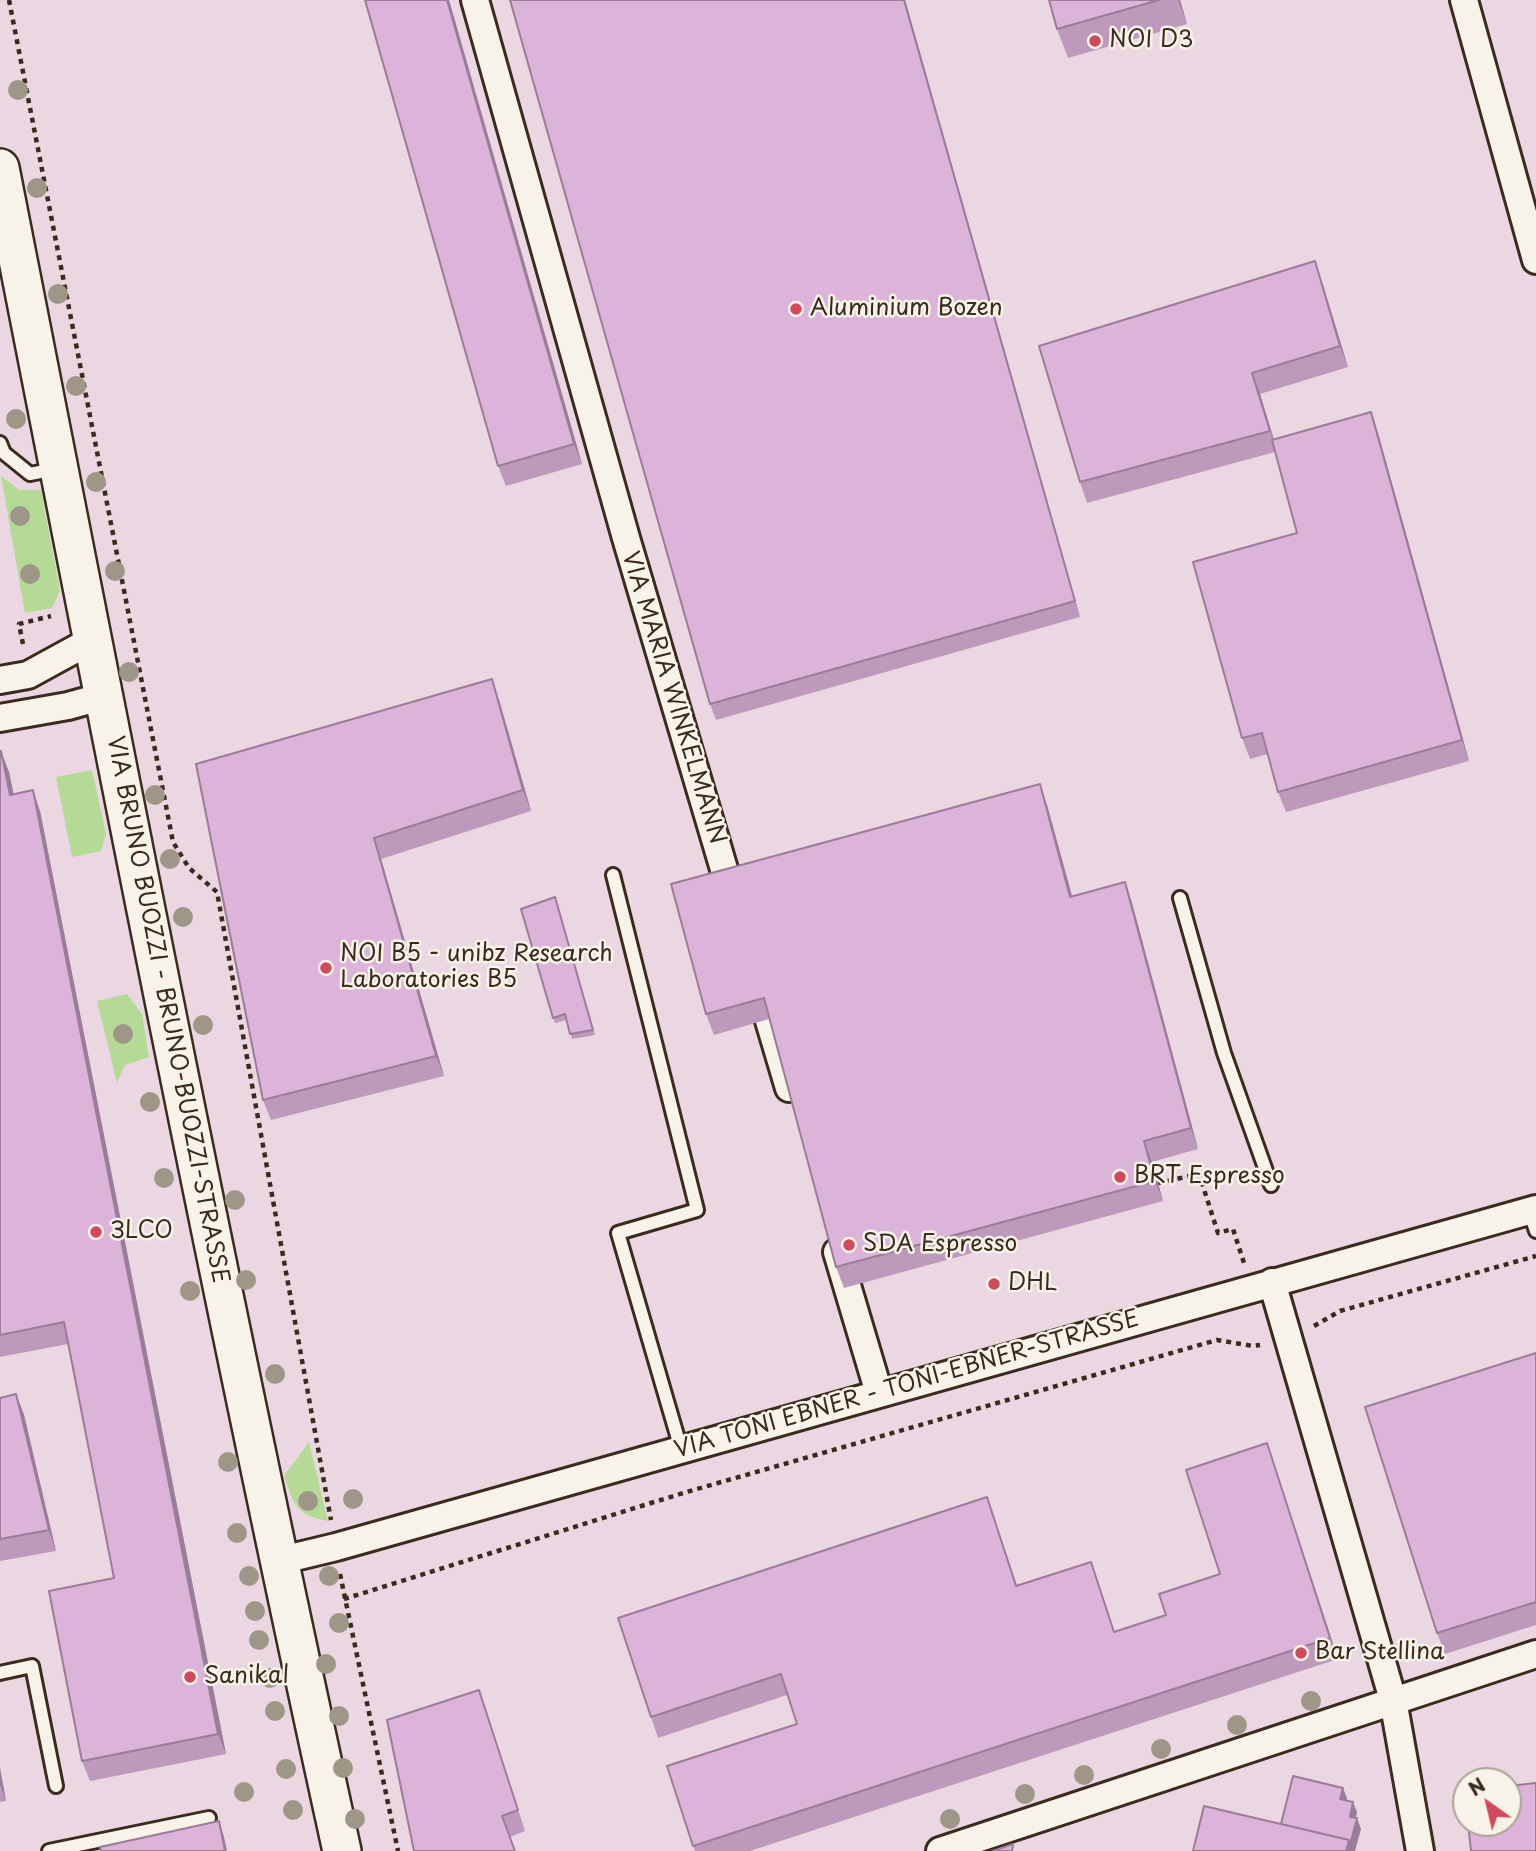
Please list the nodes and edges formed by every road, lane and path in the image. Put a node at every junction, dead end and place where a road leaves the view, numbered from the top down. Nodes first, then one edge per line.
1 (9, 0) edge
2 (475, 0) edge
3 (1464, 0) edge
4 (0, 168) edge
5 (1536, 260) edge
6 (0, 443) edge
7 (58, 468) junction
8 (51, 616) dead end
9 (92, 640) junction
10 (25, 655) dead end
11 (0, 680) edge
12 (104, 696) junction
13 (0, 718) edge
14 (613, 875) dead end
15 (1180, 898) dead end
16 (741, 925) edge
17 (752, 965) edge
18 (796, 1112) edge
19 (1158, 1184) dead end
20 (1271, 1185) dead end
21 (1534, 1217) edge
22 (1233, 1229) dead end
23 (832, 1233) edge
24 (1536, 1256) edge
25 (1272, 1282) junction
26 (1289, 1339) junction
27 (879, 1393) junction
28 (681, 1449) junction
29 (336, 1547) junction
30 (278, 1560) junction
31 (344, 1599) junction
32 (1536, 1654) edge
33 (0, 1672) edge
34 (1393, 1700) junction
35 (56, 1786) dead end
36 (209, 1818) dead end
37 (49, 1851) edge
38 (342, 1851) edge
39 (398, 1851) edge
40 (940, 1851) edge
41 (1420, 1851) edge

1 - 29 path
2 - 16 street, VIA MARIA WINKELMANN
3 - 5 street
4 - 7 main road, VIA BRUNO BUOZZI - BRUNO-BUOZZI-STRASSE
6 - 7 lane
7 - 9 main road, VIA BRUNO BUOZZI - BRUNO-BUOZZI-STRASSE
8 - 10 path
9 - 11 street
9 - 12 main road, VIA BRUNO BUOZZI - BRUNO-BUOZZI-STRASSE
12 - 13 street
12 - 30 main road, VIA BRUNO BUOZZI - BRUNO-BUOZZI-STRASSE
14 - 28 lane
15 - 20 lane
17 - 18 street
19 - 22 path
21 - 25 street, VIA TONI EBNER - TONI-EBNER-STRASSE
23 - 27 street
24 - 26 path
25 - 26 street
25 - 27 street, VIA TONI EBNER - TONI-EBNER-STRASSE
26 - 31 path
26 - 34 street
27 - 28 street, VIA TONI EBNER - TONI-EBNER-STRASSE
28 - 29 street, VIA TONI EBNER - TONI-EBNER-STRASSE
29 - 30 street, VIA TONI EBNER - TONI-EBNER-STRASSE
29 - 31 path
30 - 38 main road, VIA BRUNO BUOZZI - BRUNO-BUOZZI-STRASSE
31 - 39 path
32 - 34 street
33 - 35 lane
34 - 40 street
34 - 41 street
36 - 37 lane

